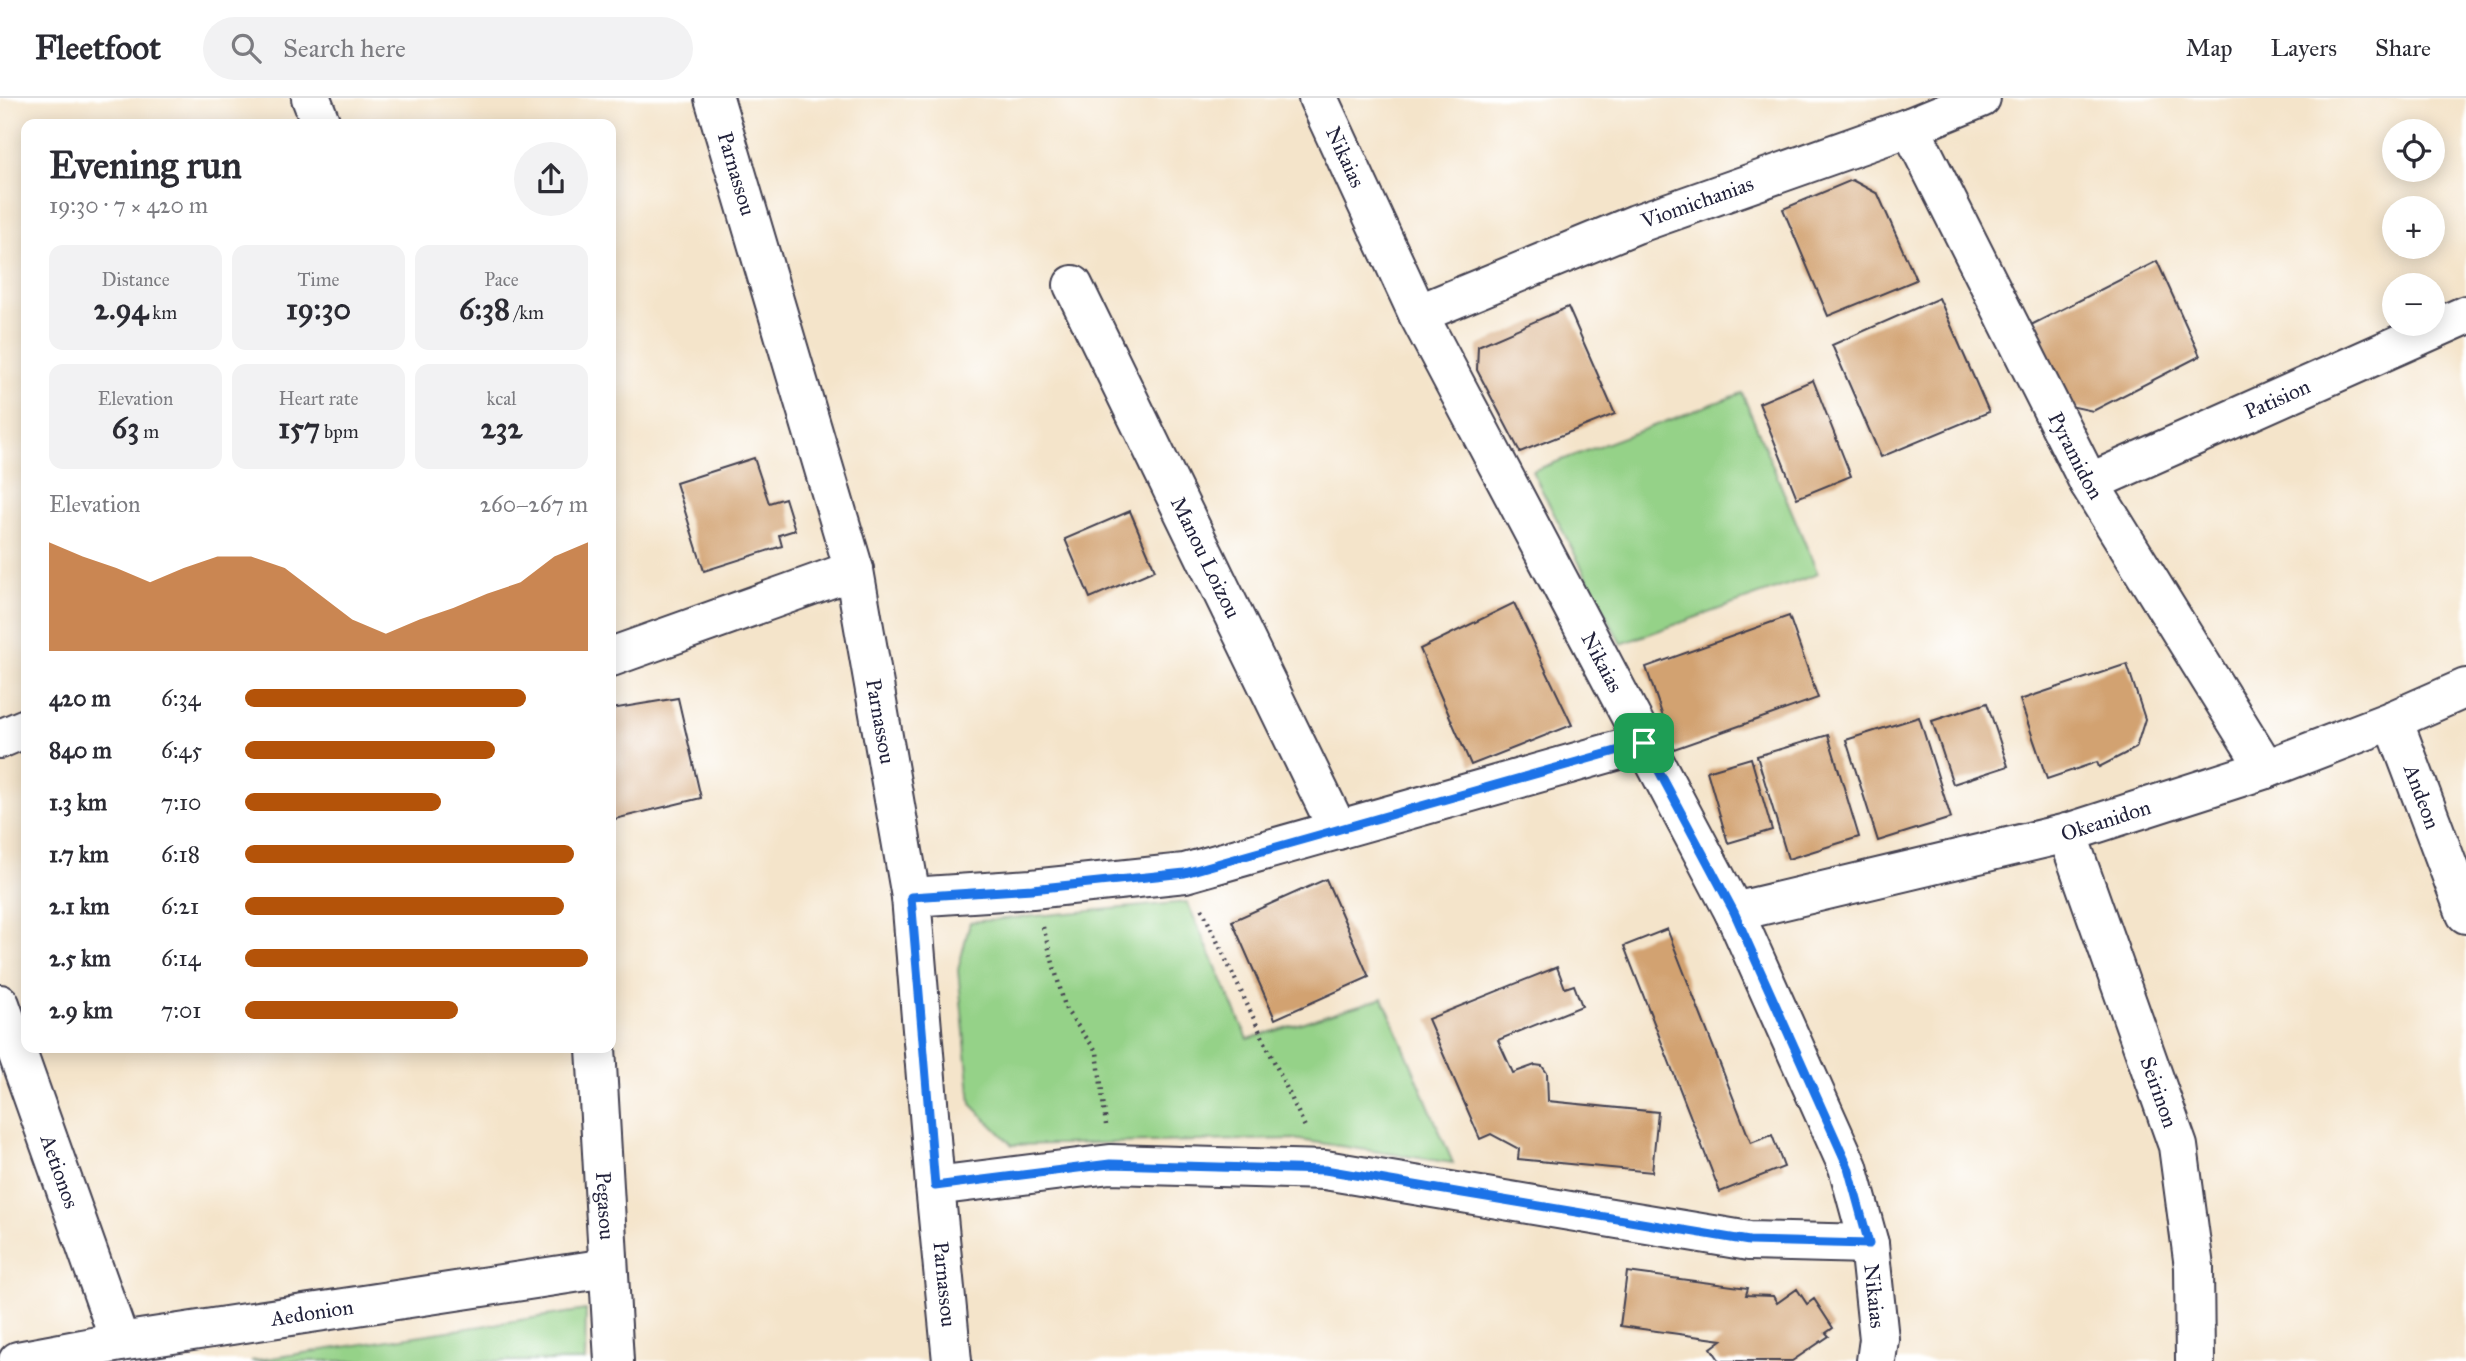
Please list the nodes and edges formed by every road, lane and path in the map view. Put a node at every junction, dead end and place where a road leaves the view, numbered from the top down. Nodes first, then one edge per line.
1 (311, 98) edge
2 (714, 98) edge
3 (1318, 98) edge
4 (1981, 98) edge
5 (319, 119) edge
6 (1910, 127) junction
7 (1073, 285) dead end
8 (1418, 314) junction
9 (2466, 315) edge
10 (2089, 483) junction
11 (854, 570) junction
12 (616, 655) edge
13 (2466, 688) edge
14 (2393, 720) junction
15 (21, 730) edge
16 (0, 739) edge
17 (1644, 743) junction
18 (2266, 769) junction
19 (1338, 830) junction
20 (2067, 833) junction
21 (1185, 873) junction
22 (1032, 889) junction
23 (911, 897) junction
24 (1734, 912) junction
25 (2466, 914) edge
26 (0, 1004) edge
27 (21, 1043) edge
28 (26, 1053) edge
29 (596, 1053) edge
30 (1110, 1164) junction
31 (1325, 1170) junction
32 (935, 1186) junction
33 (1869, 1244) junction
34 (607, 1268) junction
35 (120, 1342) junction
36 (18, 1361) edge
37 (614, 1361) edge
38 (952, 1361) edge
39 (1876, 1361) edge
40 (2195, 1361) edge

1 - 5 street
2 - 11 street, Parnassou
3 - 8 street, Nikaias
4 - 6 street, Viomichanias
6 - 8 street, Viomichanias
6 - 10 street, Pyramidon
7 - 19 street, Manou Loizou
8 - 17 street, Nikaias
9 - 10 street, Patision
10 - 18 street, Pyramidon
11 - 12 street
11 - 23 street, Parnassou
13 - 14 street, Okeanidon
14 - 18 street, Okeanidon
14 - 25 street, Andeon
15 - 16 street
17 - 19 street
17 - 24 street, Nikaias
18 - 20 street, Okeanidon
19 - 21 street
20 - 24 street, Okeanidon
20 - 40 street, Seirinon
21 - 22 street
21 - 31 path
22 - 23 street
22 - 30 path
23 - 32 street, Parnassou
24 - 33 street, Nikaias
26 - 27 street, Aetionos
28 - 35 street, Aetionos
29 - 34 street, Pegasou
30 - 31 street
30 - 32 street
31 - 33 street
32 - 38 street, Parnassou
33 - 39 street, Nikaias
34 - 35 street, Aedonion
34 - 37 street, Pegasou
35 - 36 street, Aedonion

